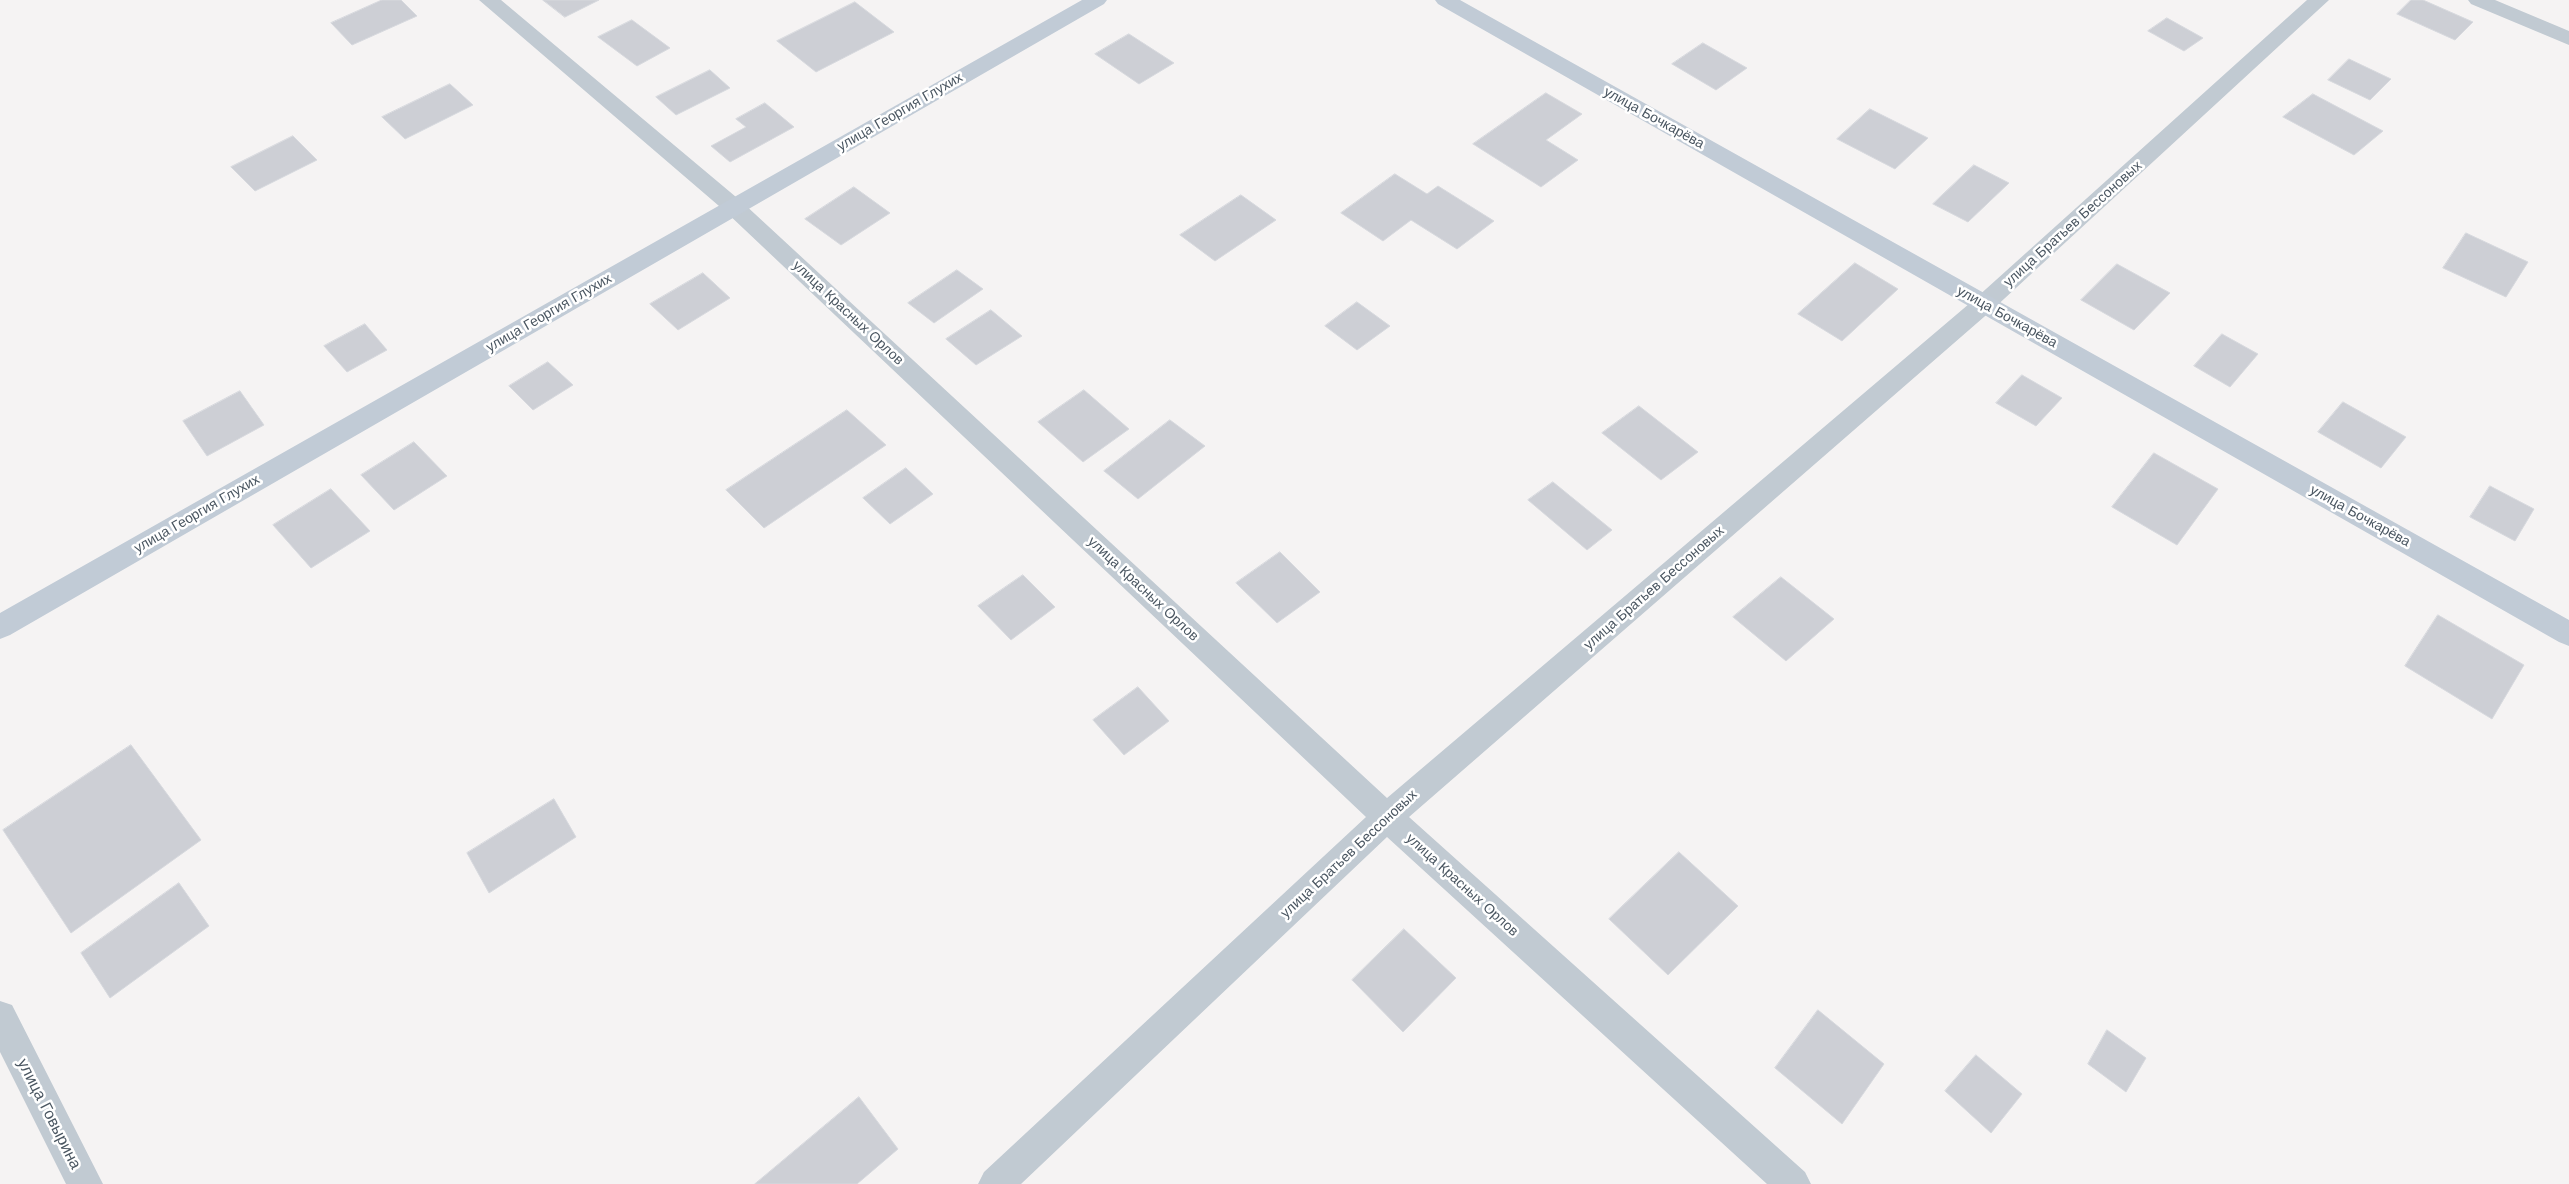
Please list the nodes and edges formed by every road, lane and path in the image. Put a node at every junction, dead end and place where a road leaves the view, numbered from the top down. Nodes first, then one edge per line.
1 (489, 0) edge
2 (1097, 0) edge
3 (1445, 0) edge
4 (2319, 0) edge
5 (2478, 0) edge
6 (2569, 39) edge
7 (734, 207) junction
8 (1984, 304) junction
9 (0, 626) edge
10 (2569, 634) edge
11 (1387, 817) junction
12 (0, 1017) edge
13 (85, 1184) edge
14 (996, 1184) edge
15 (1793, 1184) edge

1 - 7 street, улица Красных Орлов
2 - 7 street, улица Георгия Глухих
3 - 8 street, улица Бочкарёва
4 - 8 street, улица Братьев Бессоновых
5 - 6 street
7 - 9 street, улица Георгия Глухих
7 - 11 street, улица Красных Орлов
8 - 10 street, улица Бочкарёва
8 - 11 street, улица Братьев Бессоновых
11 - 14 street, улица Братьев Бессоновых
11 - 15 street, улица Красных Орлов
12 - 13 street, улица Говырина

